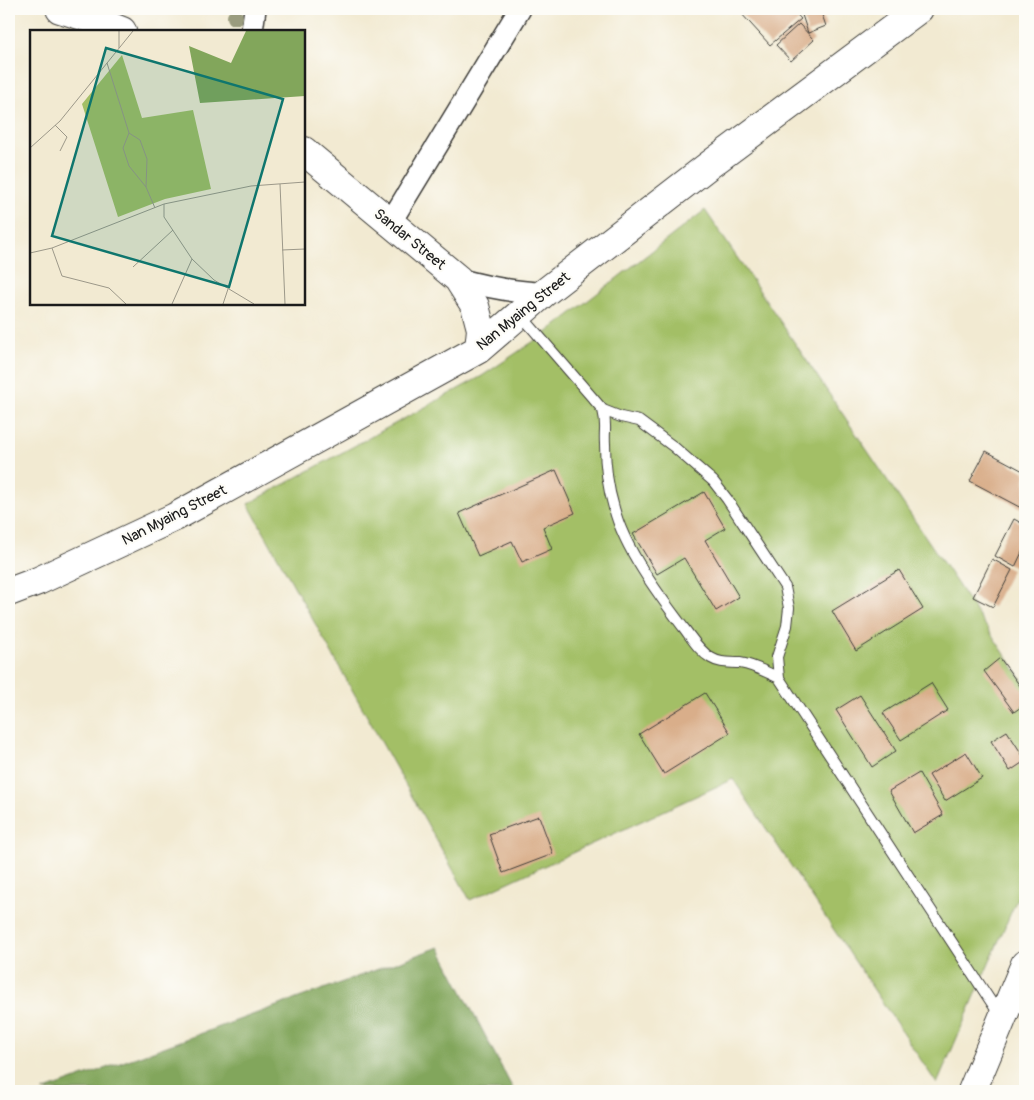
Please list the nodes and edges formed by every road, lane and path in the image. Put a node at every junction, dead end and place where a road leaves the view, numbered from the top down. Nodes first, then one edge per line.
1 (60, 9) edge
2 (255, 9) edge
3 (520, 9) edge
4 (918, 9) edge
5 (120, 30) edge
6 (252, 30) edge
7 (305, 152) edge
8 (390, 223) junction
9 (458, 278) junction
10 (544, 293) junction
11 (520, 314) junction
12 (479, 349) junction
13 (603, 410) junction
14 (9, 592) edge
15 (779, 678) junction
16 (1025, 964) edge
17 (1002, 1018) junction
18 (972, 1091) edge

1 - 5 main road
2 - 6 street
3 - 8 street
4 - 10 main road, Nan Myaing Street
7 - 8 main road, Sandar Street
8 - 9 main road, Sandar Street
9 - 10 street
9 - 12 main road, Sandar Street
10 - 11 main road, Nan Myaing Street
11 - 12 main road, Nan Myaing Street
11 - 13 lane
12 - 14 main road, Nan Myaing Street
13 - 15 lane
13 - 15 lane
15 - 17 lane
16 - 17 main road
17 - 18 main road

